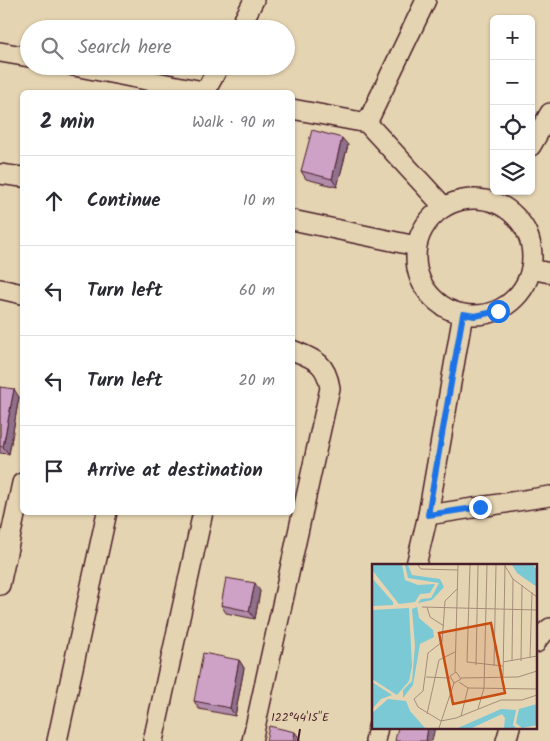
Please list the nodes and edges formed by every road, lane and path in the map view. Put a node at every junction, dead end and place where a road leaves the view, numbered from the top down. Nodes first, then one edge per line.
1 (254, 0) edge
2 (426, 0) edge
3 (244, 20) edge
4 (0, 52) edge
5 (20, 55) edge
6 (120, 75) edge
7 (214, 75) edge
8 (196, 90) edge
9 (207, 90) edge
10 (295, 110) edge
11 (550, 113) edge
12 (367, 123) junction
13 (535, 139) edge
14 (0, 174) edge
15 (20, 177) edge
16 (502, 197) edge
17 (444, 207) junction
18 (295, 221) edge
19 (416, 246) junction
20 (531, 269) junction
21 (550, 273) edge
22 (0, 288) edge
23 (20, 293) edge
24 (463, 314) junction
25 (295, 351) edge
26 (20, 493) edge
27 (550, 496) edge
28 (106, 515) edge
29 (202, 515) edge
30 (428, 515) junction
31 (416, 564) edge
32 (0, 585) edge
33 (550, 628) edge
34 (538, 638) edge
35 (378, 728) edge
36 (510, 728) edge
37 (57, 741) edge
38 (153, 741) edge
39 (252, 741) edge
40 (375, 741) edge
41 (506, 741) edge

1 - 3 street
2 - 12 street
4 - 5 street
6 - 8 street
7 - 9 street
10 - 12 street
11 - 13 street
12 - 17 street
14 - 15 street
16 - 17 street
16 - 20 street
17 - 19 street
18 - 19 street
19 - 24 street
20 - 21 street
20 - 24 street
22 - 23 street
24 - 30 street
25 - 39 street
26 - 32 street
27 - 30 street
28 - 37 street
29 - 38 street
30 - 31 street
33 - 34 street
35 - 40 street
36 - 41 street

